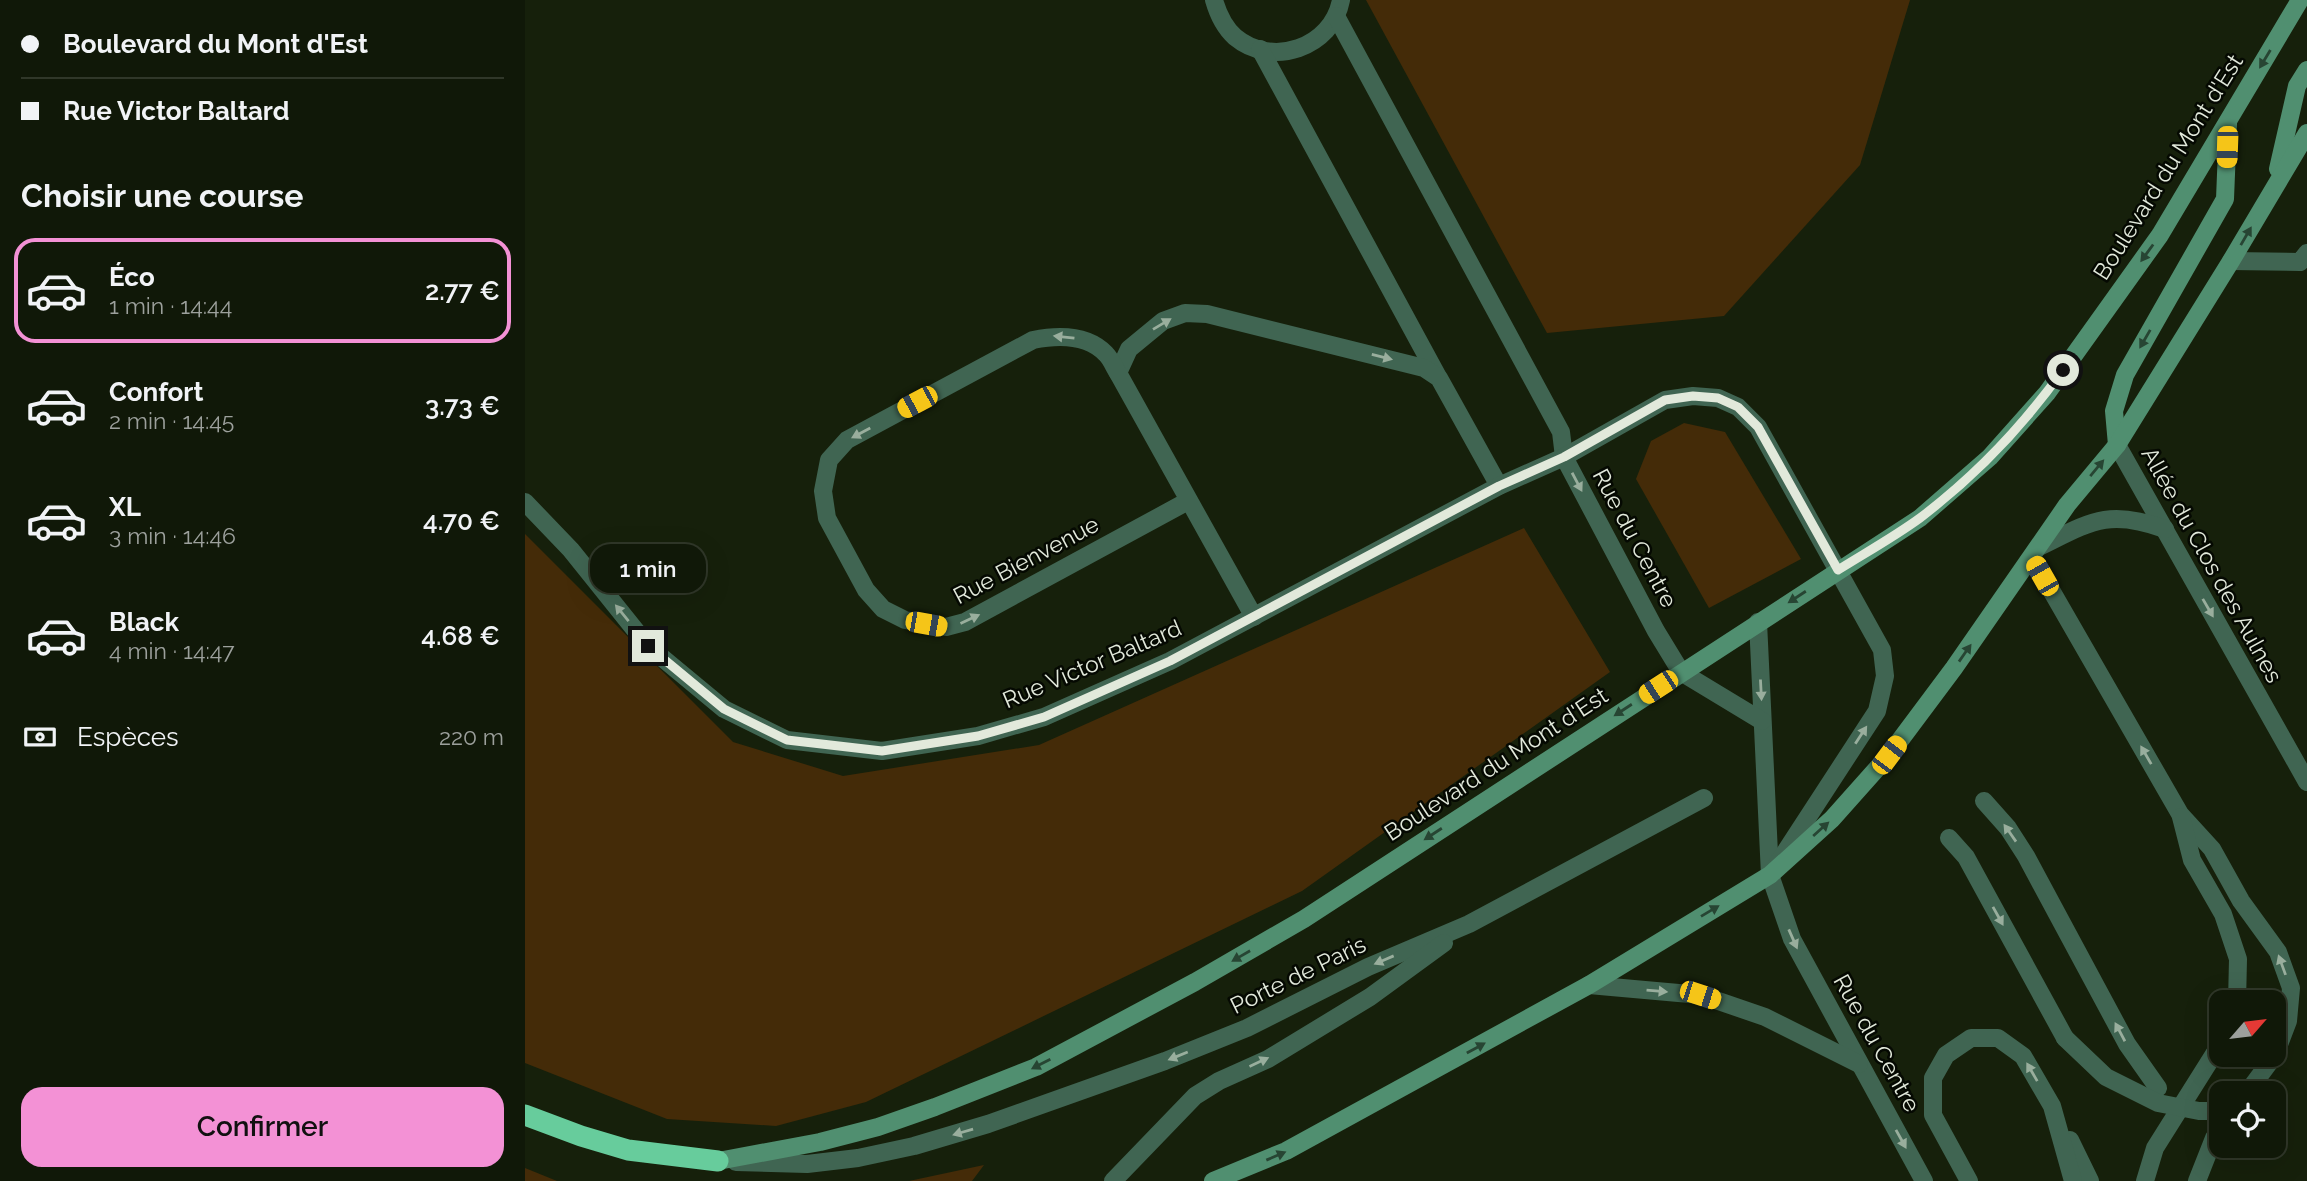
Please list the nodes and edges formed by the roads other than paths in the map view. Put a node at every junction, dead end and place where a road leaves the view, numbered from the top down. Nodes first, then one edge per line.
1 (1214, 0) edge
2 (2300, 0) edge
3 (1338, 8) edge
4 (1260, 49) junction
5 (2307, 70) edge
6 (2228, 121) junction
7 (2307, 133) edge
8 (2274, 186) junction
9 (2307, 253) edge
10 (2231, 261) junction
11 (1118, 373) junction
12 (1439, 378) junction
13 (2117, 445) junction
14 (1564, 457) junction
15 (1499, 486) junction
16 (1188, 501) junction
17 (525, 502) edge
18 (2165, 529) junction
19 (2035, 552) junction
20 (1838, 570) junction
21 (1254, 617) junction
22 (1758, 622) junction
23 (1681, 672) junction
24 (1762, 721) junction
25 (2307, 782) edge
26 (1704, 798) dead end
27 (1984, 801) dead end
28 (2180, 814) junction
29 (1949, 838) dead end
30 (1770, 875) junction
31 (1469, 924) junction
32 (1589, 985) junction
33 (2237, 990) edge
34 (2209, 1062) edge
35 (1859, 1064) junction
36 (2255, 1081) edge
37 (2158, 1088) dead end
38 (2052, 1106) junction
39 (2209, 1111) edge
40 (525, 1115) edge
41 (2209, 1154) edge
42 (718, 1161) junction
43 (1113, 1181) edge
44 (1213, 1181) edge
45 (1924, 1181) edge
46 (1969, 1181) edge
47 (2073, 1181) edge
48 (2090, 1181) edge
49 (2145, 1181) edge
50 (2197, 1181) edge

1 - 4 street
2 -> 6 main road, Boulevard du Mont d'Est
3 - 4 street
3 - 14 street
4 - 12 street
5 - 8 main road
6 -> 13 main road
6 -> 20 main road, Boulevard du Mont d'Est
7 - 8 main road
10 -> 8 main road
9 - 10 street
10 - 13 main road
11 -> 12 street
11 - 16 street, Rue Bienvenue
11 -> 16 street, Rue Bienvenue
12 - 15 street
13 - 18 street, Allée du Clos des Aulnes
19 -> 13 main road
14 - 15 street, Rue Victor Baltard
14 - 20 street, Rue du Centre
14 -> 23 street, Rue du Centre
15 - 21 street, Rue Victor Baltard
16 - 21 street, Rue Bienvenue
21 -> 17 street, Rue Victor Baltard
18 - 19 street
18 -> 25 street, Allée du Clos des Aulnes
28 -> 19 street
30 -> 19 main road
20 -> 22 main road, Boulevard du Mont d'Est
30 -> 20 street, Rue du Centre
22 - 23 main road, Boulevard du Mont d'Est
22 -> 24 street, Rue du Centre
23 - 24 street, Rue du Centre
23 -> 42 main road, Boulevard du Mont d'Est
24 - 30 street, Rue du Centre
26 - 31 street
37 -> 27 street
28 - 33 street
36 -> 28 street
29 -> 39 street, bridge
32 -> 30 main road
30 -> 35 street, Rue du Centre
31 -> 42 street, Porte de Paris
43 -> 31 street, Porte de Paris
32 -> 35 street
44 -> 32 main road
34 - 49 street
35 -> 45 street, Rue du Centre
38 -> 46 street
38 - 47 street
38 - 48 street
40 - 42 highway
41 - 50 street

